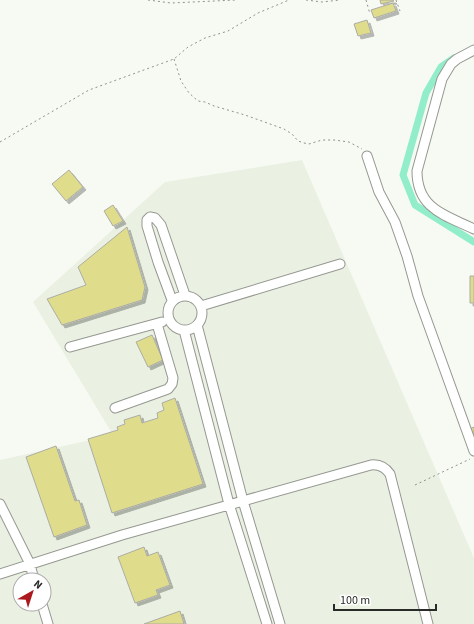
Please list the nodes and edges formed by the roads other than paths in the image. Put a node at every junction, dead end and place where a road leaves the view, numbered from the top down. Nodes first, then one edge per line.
1 (474, 50) edge
2 (367, 156) road end
3 (474, 229) edge
4 (340, 264) dead end
5 (185, 295) junction
6 (172, 300) junction
7 (201, 306) junction
8 (169, 320) junction
9 (157, 324) junction
10 (197, 325) junction
11 (184, 330) junction
12 (70, 347) dead end
13 (115, 408) dead end
14 (474, 451) edge
15 (243, 501) junction
16 (0, 504) edge
17 (229, 504) junction
18 (30, 564) junction
19 (32, 572) edge
20 (0, 574) edge
21 (44, 612) edge
22 (48, 624) edge
23 (267, 624) edge
24 (280, 624) edge
25 (428, 624) edge

1 - 3 street
2 - 14 street
4 - 7 street
5 - 6 street
5 - 6 street
5 - 7 street
6 - 8 street
7 - 10 street
8 - 9 street
8 - 11 street
9 - 12 street
9 - 13 street
10 - 11 street
10 - 15 street
11 - 17 street
15 - 17 street
15 - 24 street
15 - 25 street
16 - 18 street
17 - 18 street
17 - 23 street
18 - 19 street
18 - 20 street
21 - 22 street

